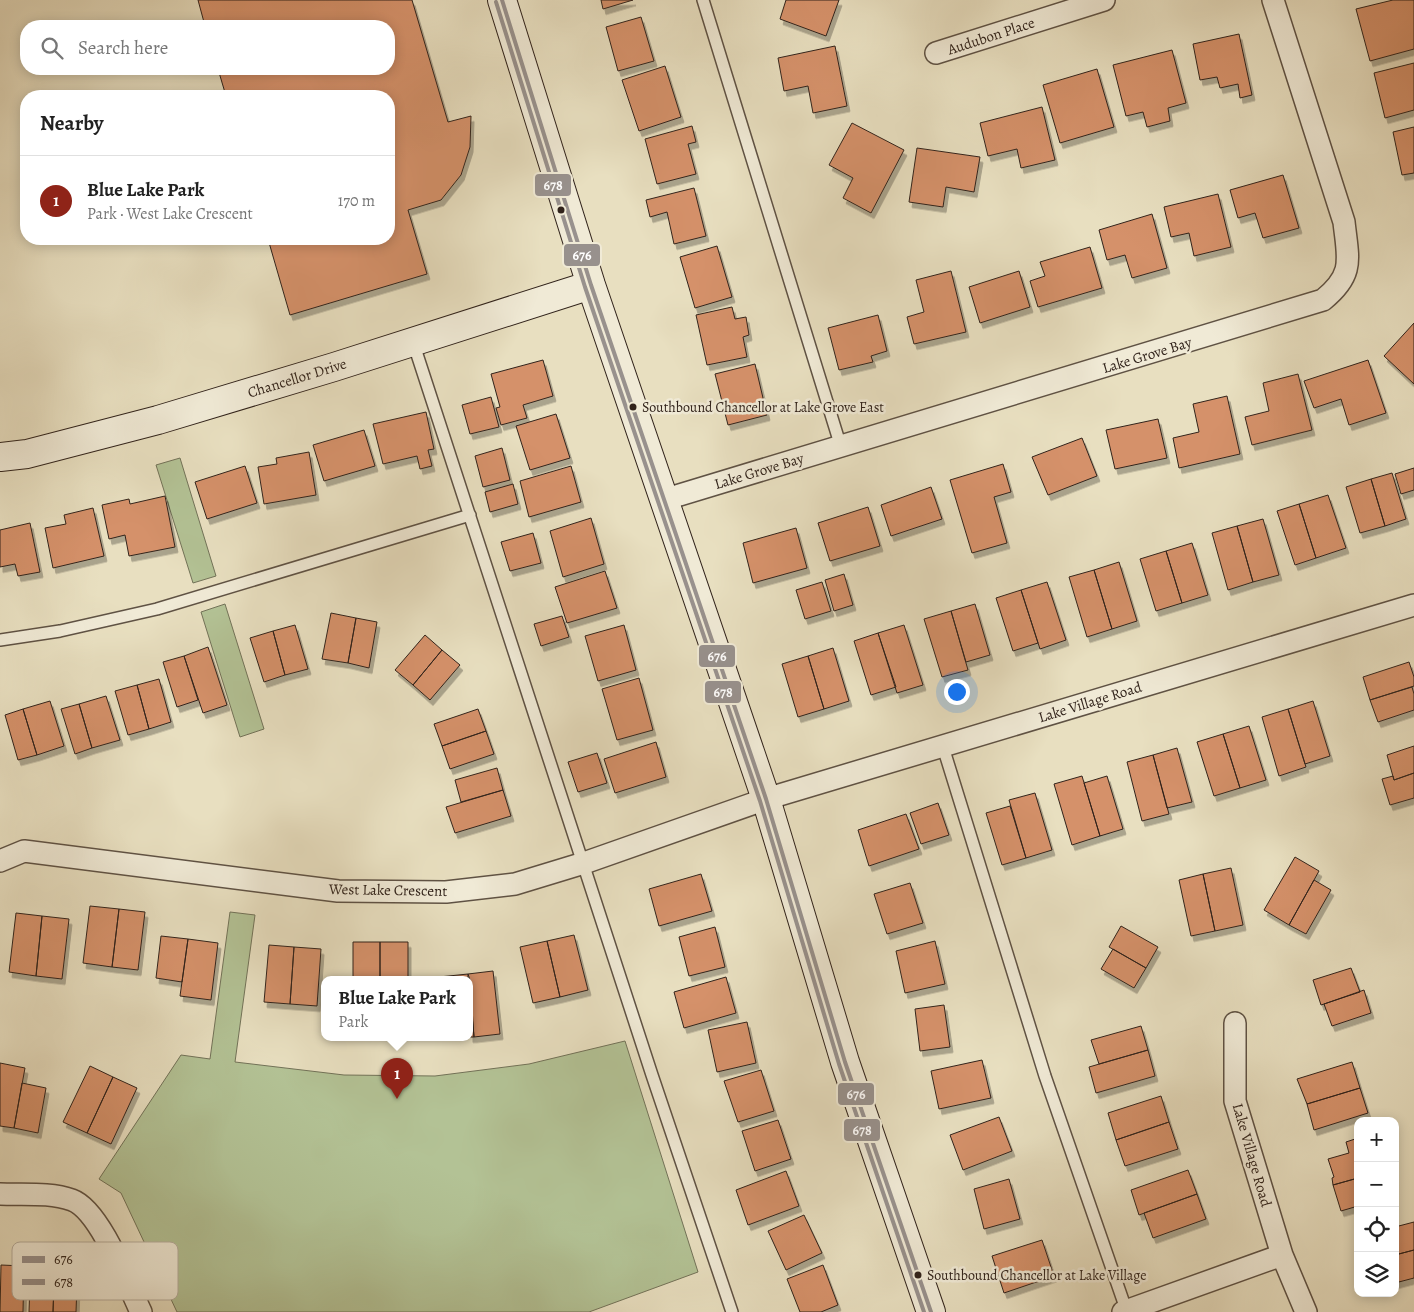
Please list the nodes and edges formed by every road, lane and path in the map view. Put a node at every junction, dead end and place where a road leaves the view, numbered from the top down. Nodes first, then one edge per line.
1 (502, 0) edge
2 (703, 0) edge
3 (1104, 0) edge
4 (1274, 0) edge
5 (936, 53) dead end
6 (591, 286) junction
7 (413, 342) junction
8 (841, 447) junction
9 (0, 457) edge
10 (663, 500) junction
11 (470, 515) junction
12 (1414, 605) edge
13 (0, 640) edge
14 (943, 747) junction
15 (766, 799) junction
16 (0, 861) edge
17 (584, 863) junction
18 (1236, 1023) dead end
19 (0, 1194) edge
20 (108, 1242) edge
21 (1282, 1255) junction
22 (135, 1300) edge
23 (141, 1312) edge
24 (732, 1312) edge
25 (931, 1312) edge
26 (1126, 1312) edge
27 (1306, 1312) edge

1 - 6 street
2 - 8 lane
3 - 5 street, Audubon Place
4 - 8 street, Lake Grove Bay
6 - 7 street, Chancellor Drive
6 - 10 street
7 - 9 street, Chancellor Drive
7 - 11 lane
8 - 10 street, Lake Grove Bay
10 - 15 street
11 - 13 lane
11 - 17 lane
12 - 14 street, Lake Village Road
14 - 15 street, Lake Village Road
14 - 26 lane
15 - 17 street, West Lake Crescent
15 - 25 street
16 - 17 street, West Lake Crescent
17 - 24 lane
18 - 21 street, Lake Village Road
19 - 20 street
21 - 26 street
21 - 27 street, Lake Village Road
22 - 23 street

